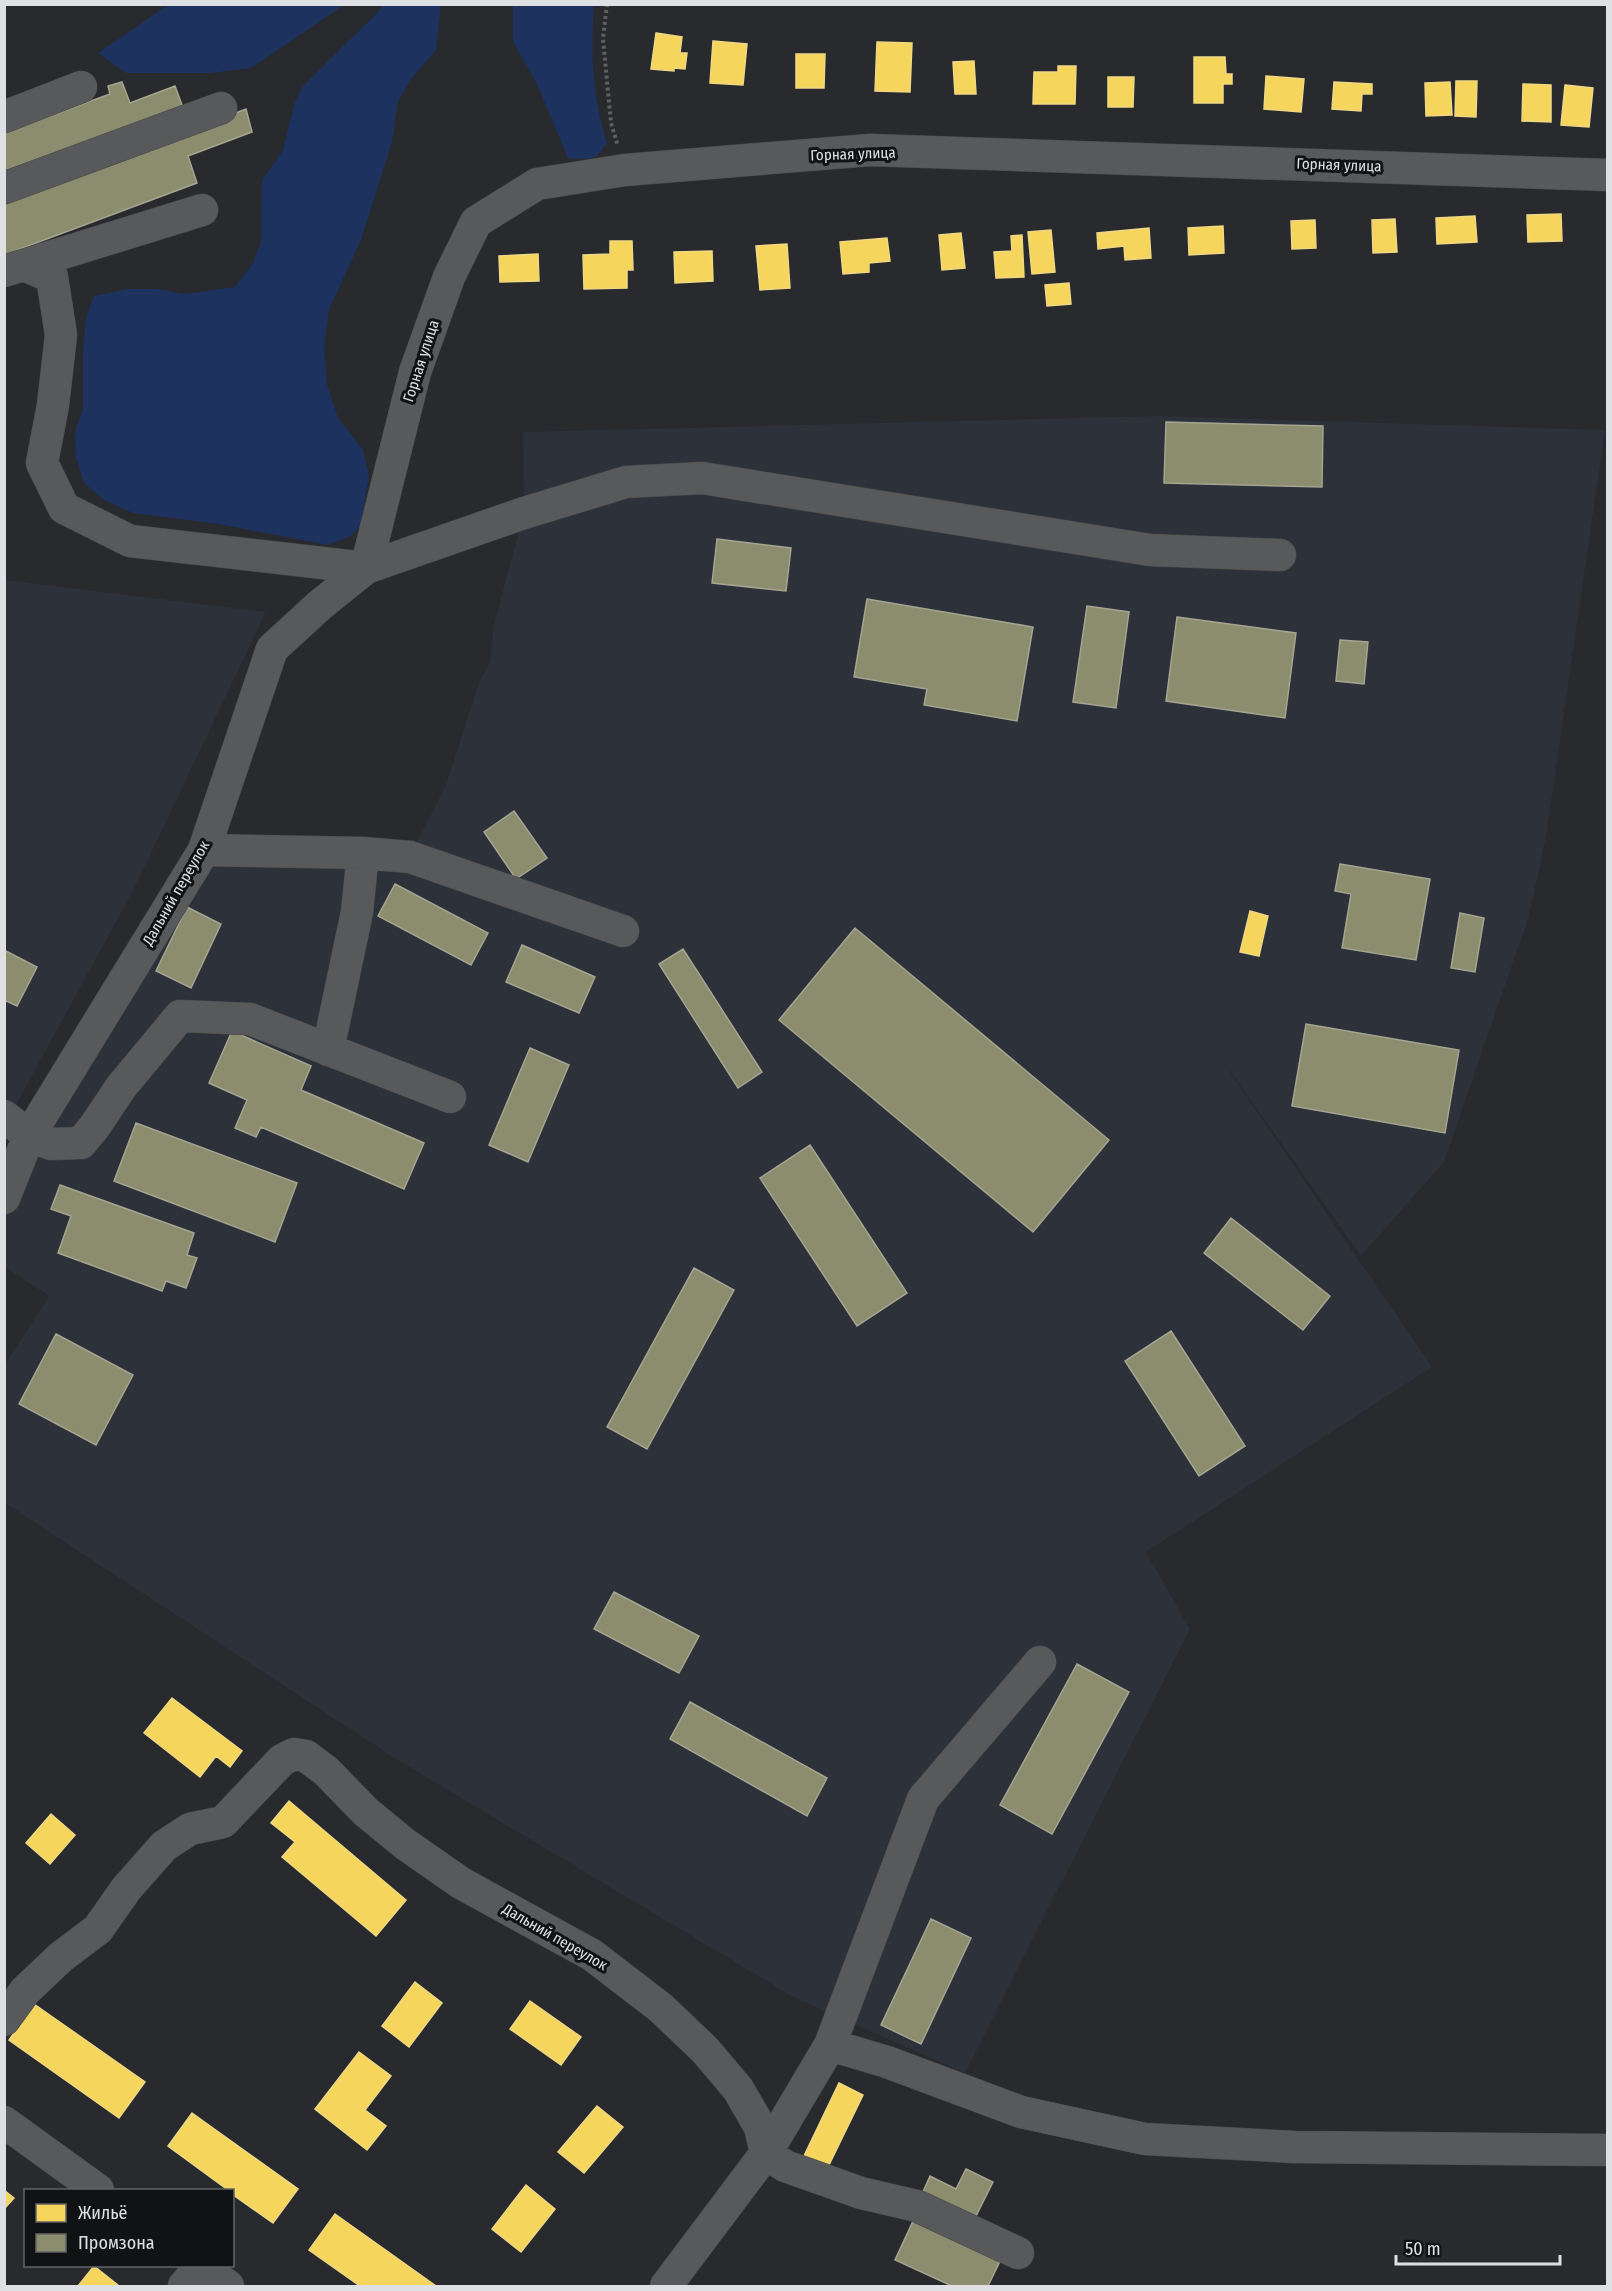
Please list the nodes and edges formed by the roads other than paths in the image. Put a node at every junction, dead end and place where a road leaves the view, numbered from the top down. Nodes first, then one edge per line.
1 (81, 87) dead end
2 (221, 108) dead end
3 (4, 117) edge
4 (1608, 175) edge
5 (4, 188) edge
6 (202, 210) dead end
7 (14, 268) edge
8 (1280, 555) dead end
9 (366, 568) junction
10 (204, 850) junction
11 (363, 853) junction
12 (623, 930) dead end
13 (328, 1050) junction
14 (450, 1097) dead end
15 (4, 1116) edge
16 (29, 1136) junction
17 (4, 1198) edge
18 (1040, 1662) dead end
19 (4, 2020) edge
20 (830, 2045) junction
21 (4, 2122) edge
22 (1608, 2150) edge
23 (766, 2153) junction
24 (97, 2189) edge
25 (1018, 2253) dead end
26 (199, 2267) edge
27 (204, 2267) edge
28 (184, 2286) edge
29 (228, 2286) edge
30 (666, 2286) edge

1 - 3 street
2 - 5 street
4 - 9 street, Горная улица
6 - 7 street
7 - 9 street
8 - 9 street
9 - 10 street, Дальний переулок
10 - 11 street
10 - 16 street, Дальний переулок
11 - 12 street
11 - 13 street
13 - 14 street
13 - 16 street
15 - 16 street
16 - 17 street, Дальний переулок
18 - 20 street
19 - 23 street, Дальний переулок
20 - 22 street
20 - 23 street
21 - 24 street
23 - 25 street
23 - 30 street
26 - 28 street
27 - 29 street

